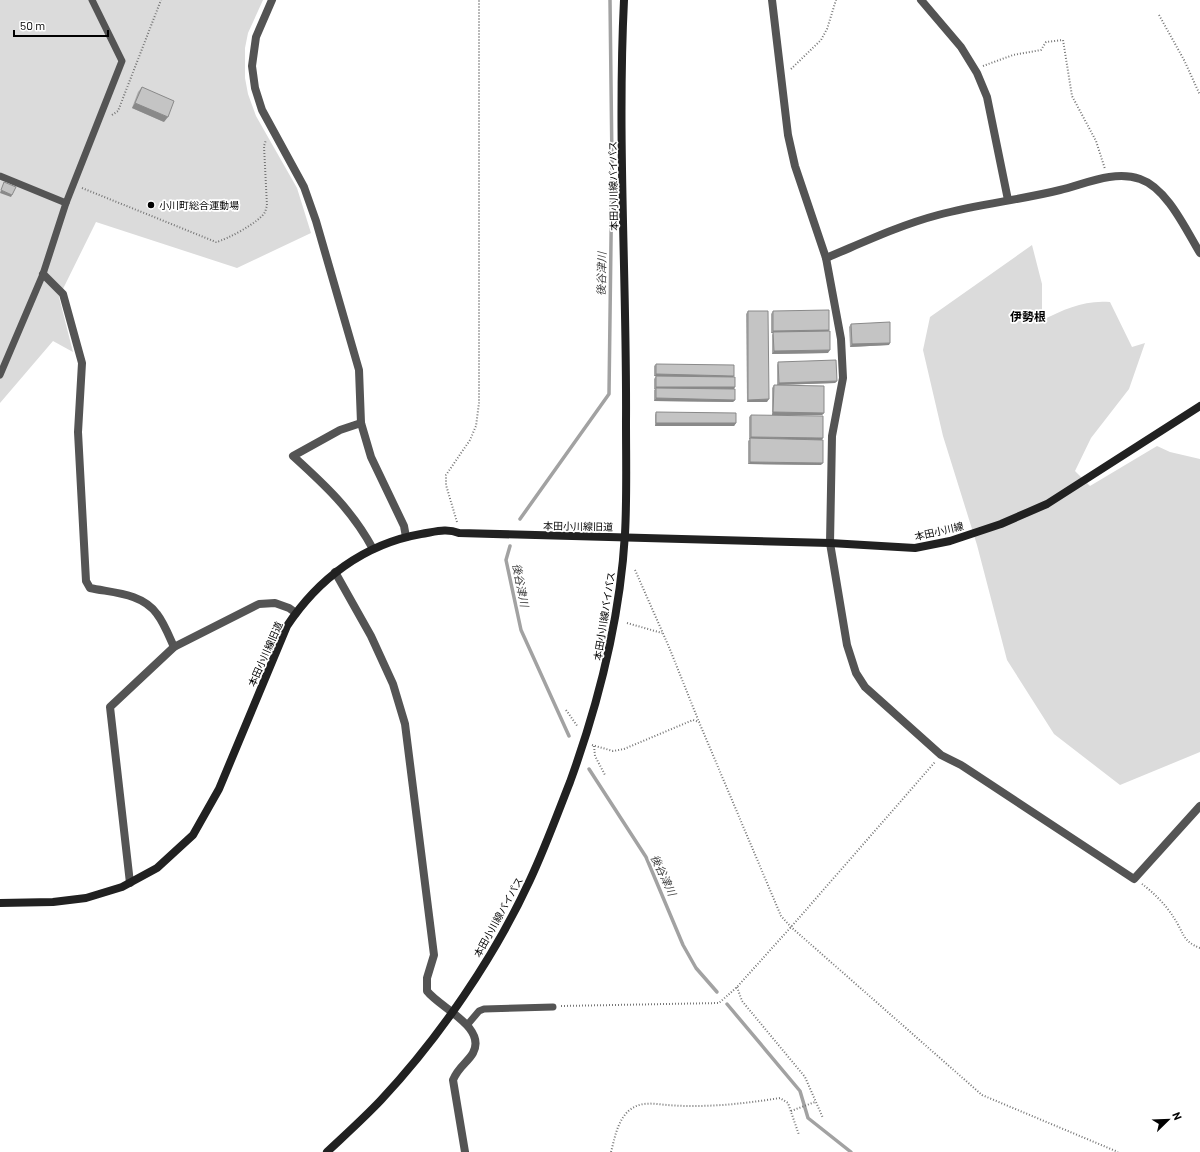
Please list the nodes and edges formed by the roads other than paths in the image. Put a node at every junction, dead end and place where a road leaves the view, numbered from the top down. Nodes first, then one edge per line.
1 (92, 0) edge
2 (272, 0) edge
3 (624, 0) edge
4 (772, 0) edge
5 (921, 0) edge
6 (0, 176) edge
7 (1008, 200) junction
8 (66, 203) junction
9 (1200, 253) edge
10 (826, 258) junction
11 (43, 274) junction
12 (0, 375) edge
13 (1200, 406) edge
14 (361, 423) junction
15 (406, 537) junction
16 (625, 537) junction
17 (830, 543) junction
18 (372, 549) junction
19 (335, 572) junction
20 (296, 613) junction
21 (174, 647) junction
22 (1200, 806) edge
23 (130, 883) junction
24 (0, 903) edge
25 (553, 1007) road end
26 (451, 1012) junction
27 (468, 1024) junction
28 (327, 1152) edge
29 (464, 1152) edge

1 - 8 lane
2 - 14 street
3 - 16 street, 本田小川線バイパス
4 - 10 street
5 - 7 street
6 - 8 lane
7 - 9 street
7 - 10 street
8 - 11 lane
10 - 17 street
11 - 12 lane
11 - 21 street
13 - 17 street, 本田小川線
14 - 15 street
14 - 18 street
15 - 16 street, 本田小川線旧道
15 - 18 street, 本田小川線旧道
16 - 17 street, 本田小川線
16 - 26 street, 本田小川線バイパス
17 - 22 street
18 - 19 street, 本田小川線旧道
19 - 20 street, 本田小川線旧道
19 - 26 street
20 - 21 street
20 - 23 street, 本田小川線旧道
21 - 23 street
23 - 24 street, 本田小川線旧道
25 - 27 lane
26 - 27 street
26 - 28 street, 本田小川線バイパス
27 - 29 street

